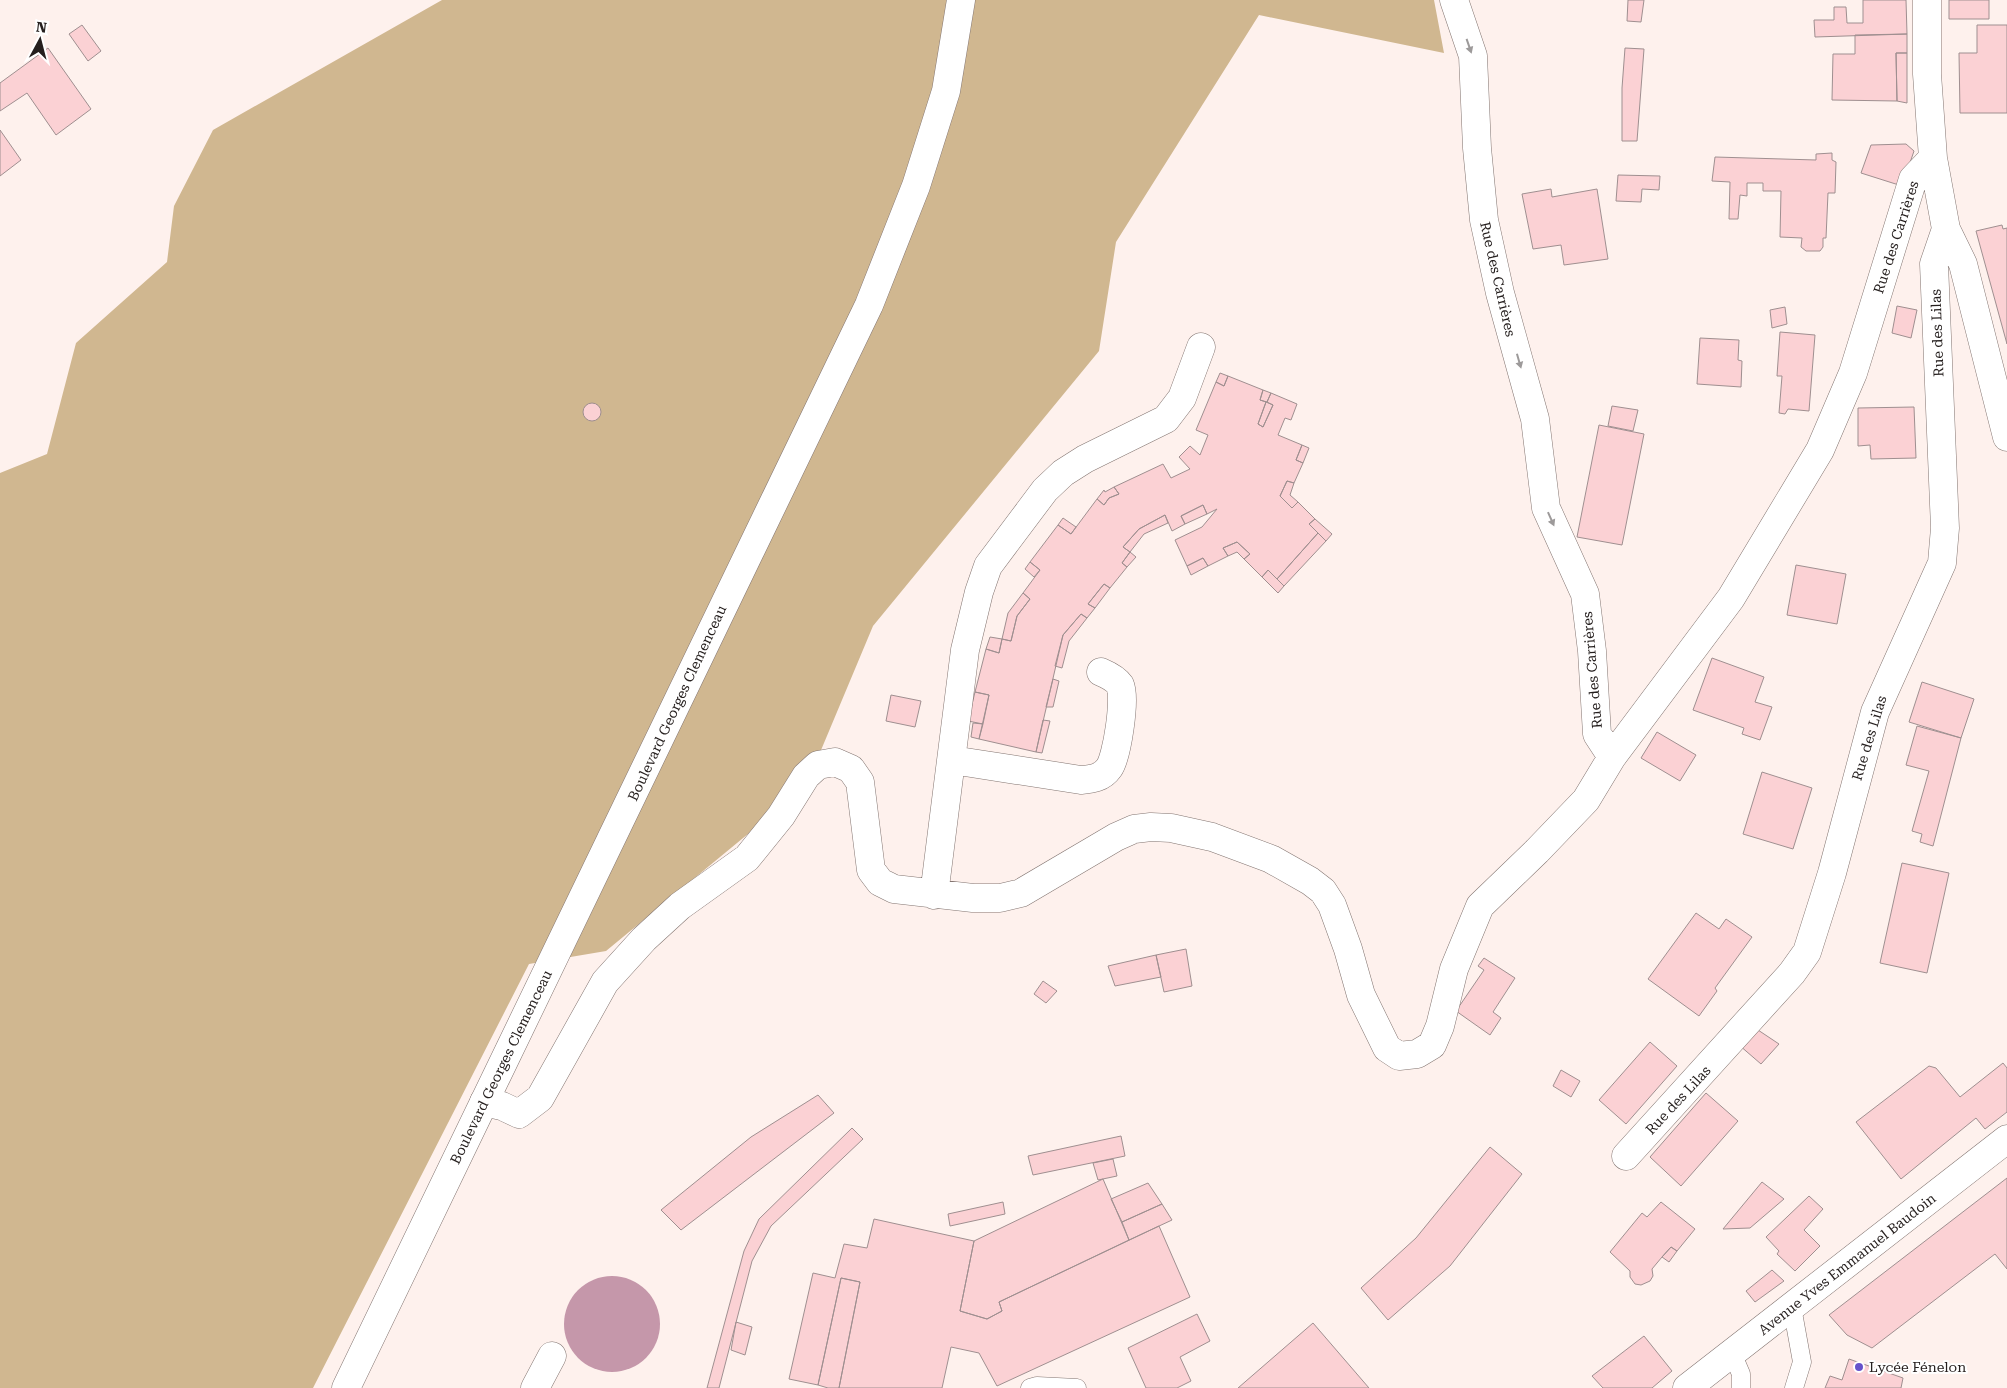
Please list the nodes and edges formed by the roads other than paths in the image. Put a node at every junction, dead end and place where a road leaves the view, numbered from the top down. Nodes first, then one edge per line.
1 (961, 0) edge
2 (1454, 0) edge
3 (1926, 0) edge
4 (1934, 158) junction
5 (1946, 229) junction
6 (1201, 347) dead end
7 (2007, 437) edge
8 (1101, 672) dead end
9 (1612, 757) junction
10 (952, 760) junction
11 (934, 895) junction
12 (484, 1102) junction
13 (2007, 1139) edge
14 (1626, 1156) dead end
15 (1792, 1306) junction
16 (1732, 1353) junction
17 (552, 1356) dead end
18 (346, 1388) edge
19 (535, 1388) edge
20 (1030, 1388) edge
21 (1077, 1388) edge
22 (1687, 1388) edge
23 (1742, 1388) edge
24 (1794, 1388) edge

1 - 12 street, Boulevard Georges Clemenceau
2 -> 9 street, Rue des Carrières
3 - 4 street
4 - 5 street
4 - 9 street, Rue des Carrières
5 - 7 street
5 - 14 street, Rue des Lilas
6 - 10 street
8 - 10 street
9 - 11 street
10 - 11 street
11 - 12 street
12 - 18 street, Boulevard Georges Clemenceau
13 - 15 street, Avenue Yves Emmanuel Baudoin
15 - 16 street, Avenue Yves Emmanuel Baudoin
15 - 24 lane
16 - 22 street, Avenue Yves Emmanuel Baudoin
16 - 23 lane
17 - 19 street
20 - 21 lane

